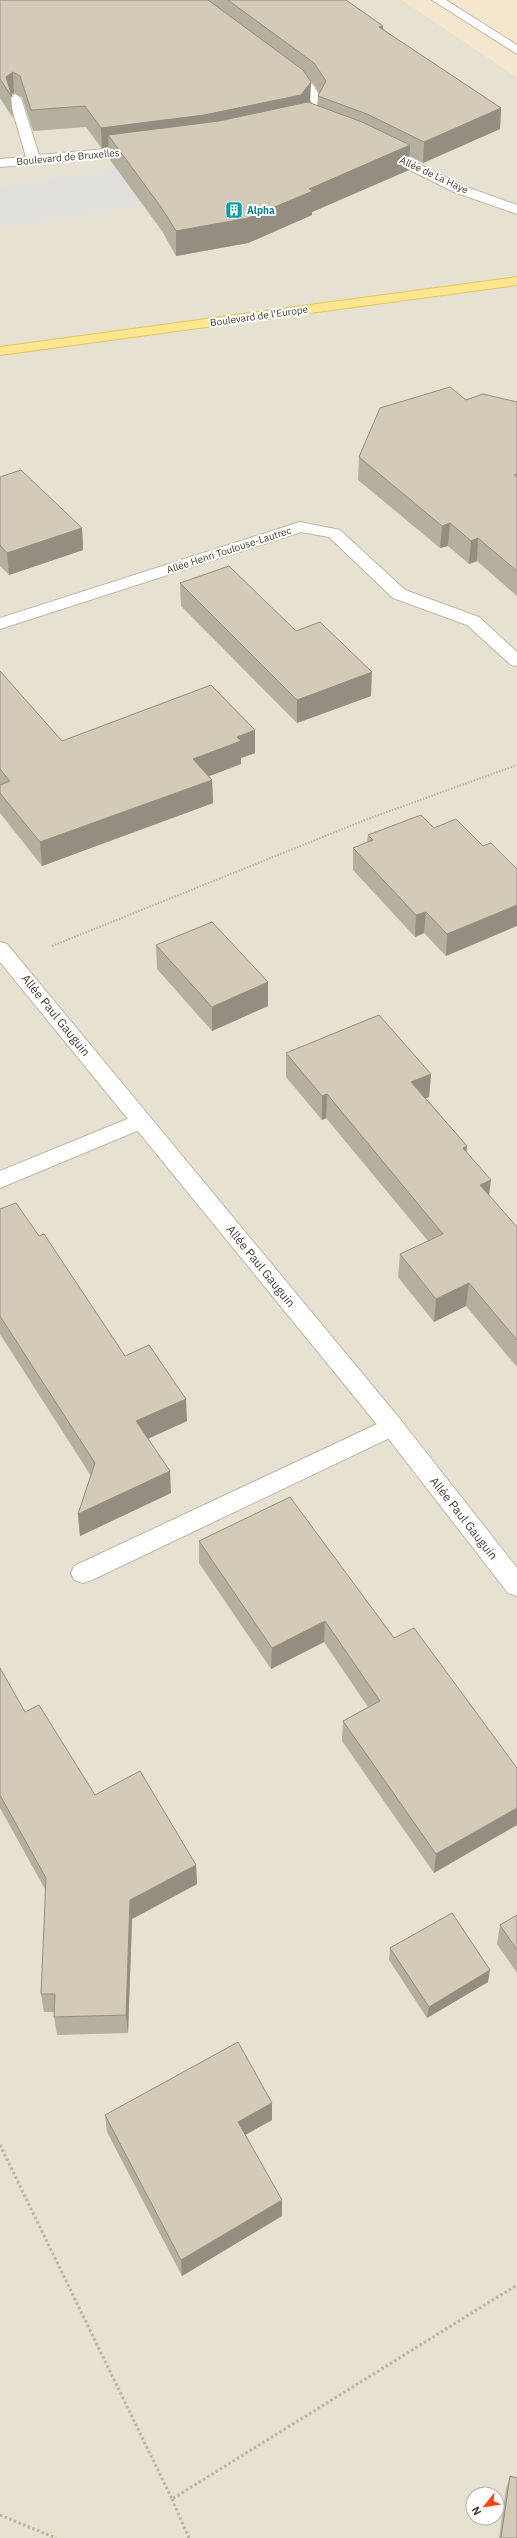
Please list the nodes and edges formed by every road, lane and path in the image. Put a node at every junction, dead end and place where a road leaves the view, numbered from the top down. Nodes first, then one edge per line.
1 (438, 0) edge
2 (517, 50) edge
3 (277, 65) edge
4 (15, 98) dead end
5 (307, 120) junction
6 (320, 125) edge
7 (281, 128) edge
8 (372, 145) edge
9 (149, 149) edge
10 (34, 160) junction
11 (0, 163) edge
12 (517, 210) edge
13 (517, 281) edge
14 (0, 351) edge
15 (0, 624) edge
16 (517, 662) edge
17 (517, 765) edge
18 (6, 956) edge
19 (142, 1120) junction
20 (0, 1180) edge
21 (392, 1426) junction
22 (83, 1573) dead end
23 (517, 1586) edge
24 (0, 2144) edge
25 (517, 2285) edge
26 (172, 2499) junction
27 (0, 2515) edge
28 (56, 2538) edge
29 (189, 2538) edge

1 - 2 street
3 - 5 street
4 - 10 street
5 - 6 street
5 - 7 street
8 - 12 street, Allée de La Haye
9 - 10 street, Boulevard de Bruxelles
10 - 11 street, Boulevard de Bruxelles
13 - 14 main road, Boulevard de l'Europe
15 - 16 street, Allée Henri Toulouse-Lautrec
17 - 18 path
18 - 19 street, Allée Paul Gauguin
19 - 20 street
19 - 21 street, Allée Paul Gauguin
21 - 22 street
21 - 23 street, Allée Paul Gauguin
24 - 26 path
25 - 26 path
26 - 29 path
27 - 28 path

